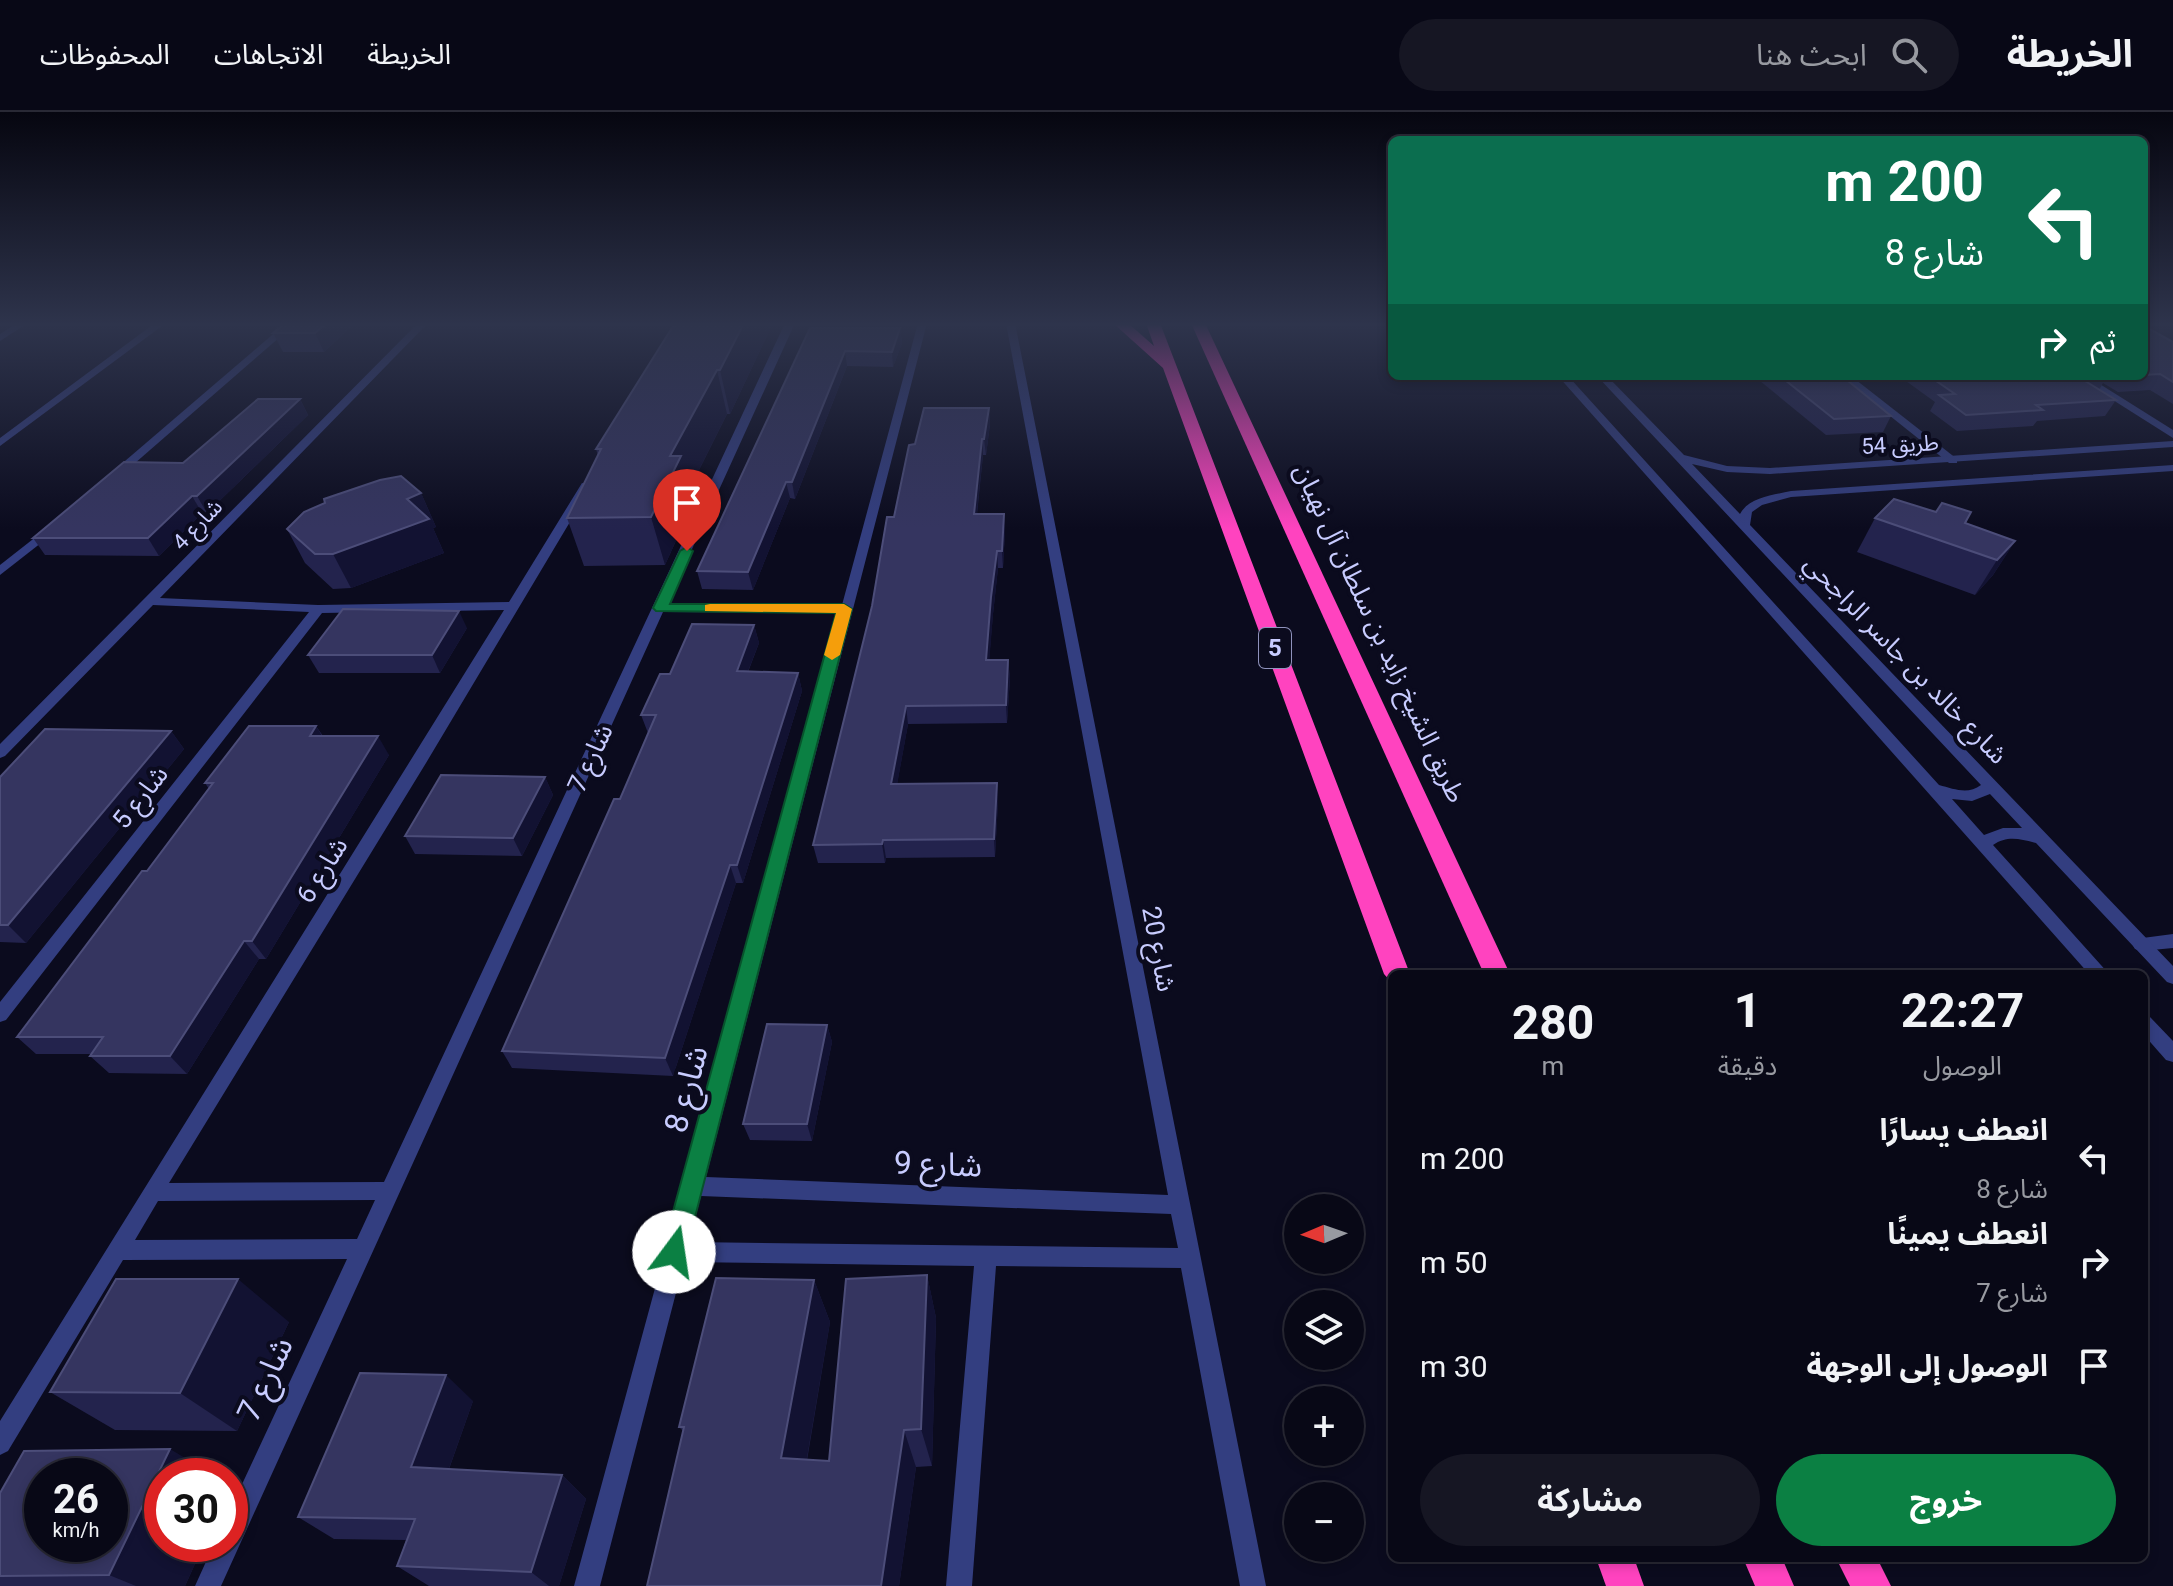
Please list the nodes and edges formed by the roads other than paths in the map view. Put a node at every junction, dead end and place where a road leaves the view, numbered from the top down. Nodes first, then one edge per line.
1 (69, 392) edge
2 (211, 392) edge
3 (356, 392) edge
4 (759, 392) edge
5 (904, 392) edge
6 (1024, 392) edge
7 (1180, 392) edge
8 (1230, 392) edge
9 (1577, 392) edge
10 (1617, 392) edge
11 (1865, 392) edge
12 (2105, 392) edge
13 (2173, 435) edge
14 (0, 443) edge
15 (2173, 444) edge
16 (1678, 457) junction
17 (1953, 461) junction
18 (2173, 468) edge
19 (1798, 469) junction
20 (594, 472) edge
21 (107, 482) edge
22 (1819, 492) junction
23 (59, 522) edge
24 (1744, 527) junction
25 (0, 571) edge
26 (151, 601) junction
27 (511, 606) junction
28 (661, 608) junction
29 (318, 609) junction
30 (844, 609) junction
31 (0, 753) edge
32 (1990, 785) junction
33 (1935, 788) junction
34 (2041, 839) junction
35 (1984, 844) junction
36 (2173, 941) edge
37 (2141, 944) junction
38 (1494, 967) edge
39 (1396, 970) edge
40 (2096, 970) edge
41 (2173, 977) edge
42 (0, 1015) edge
43 (2148, 1026) edge
44 (2173, 1054) edge
45 (691, 1186) junction
46 (388, 1191) junction
47 (152, 1192) junction
48 (1181, 1205) junction
49 (362, 1249) junction
50 (116, 1250) junction
51 (674, 1252) junction
52 (986, 1256) junction
53 (1191, 1258) junction
54 (0, 1443) edge
55 (248, 1499) edge
56 (219, 1562) edge
57 (1616, 1562) edge
58 (1764, 1562) edge
59 (1857, 1562) edge
60 (208, 1586) edge
61 (587, 1586) edge
62 (959, 1586) edge
63 (1253, 1586) edge
64 (1625, 1586) edge
65 (1775, 1586) edge
66 (1872, 1586) edge

1 - 14 street
2 - 21 street
3 - 26 street, شارع 4
4 - 28 street, شارع 7
5 - 30 street, شارع 8
6 - 48 street, شارع 20
7 - 39 highway, 5
8 - 38 highway, طريق الشيخ زايد بن سلطان آل نهيان
9 - 33 street
10 - 16 street, شارع خالد بن جاسر الراجحي
11 - 17 street
12 - 13 street
15 - 17 street, طريق 54
16 - 19 street, طريق 54
16 - 24 street, شارع خالد بن جاسر الراجحي
17 - 19 street, طريق 54
18 - 22 street, طريق 54
19 - 22 street
20 - 27 street, شارع 6
22 - 24 street, طريق 54
23 - 25 street
24 - 32 street, شارع خالد بن جاسر الراجحي
26 - 29 street
26 - 31 street, شارع 4
27 - 29 street
27 - 47 street, شارع 6
28 - 30 street
28 - 46 street, شارع 7
29 - 42 street, شارع 5
30 - 45 street, شارع 8
32 - 33 street
32 - 34 street, شارع خالد بن جاسر الراجحي
33 - 35 street
34 - 35 street
34 - 37 street, شارع خالد بن جاسر الراجحي
35 - 40 street
36 - 37 street
37 - 41 street, شارع خالد بن جاسر الراجحي
43 - 44 street
45 - 48 street, شارع 9
45 - 51 street, شارع 8
46 - 47 street
46 - 49 street, شارع 7
47 - 50 street, شارع 6
48 - 53 street, شارع 20
49 - 50 street
49 - 55 street, شارع 7
50 - 54 street, شارع 6
51 - 52 street
51 - 61 street, شارع 8
52 - 53 street
52 - 62 street
53 - 63 street, شارع 20
56 - 60 street
57 - 64 highway
58 - 65 highway
59 - 66 highway

